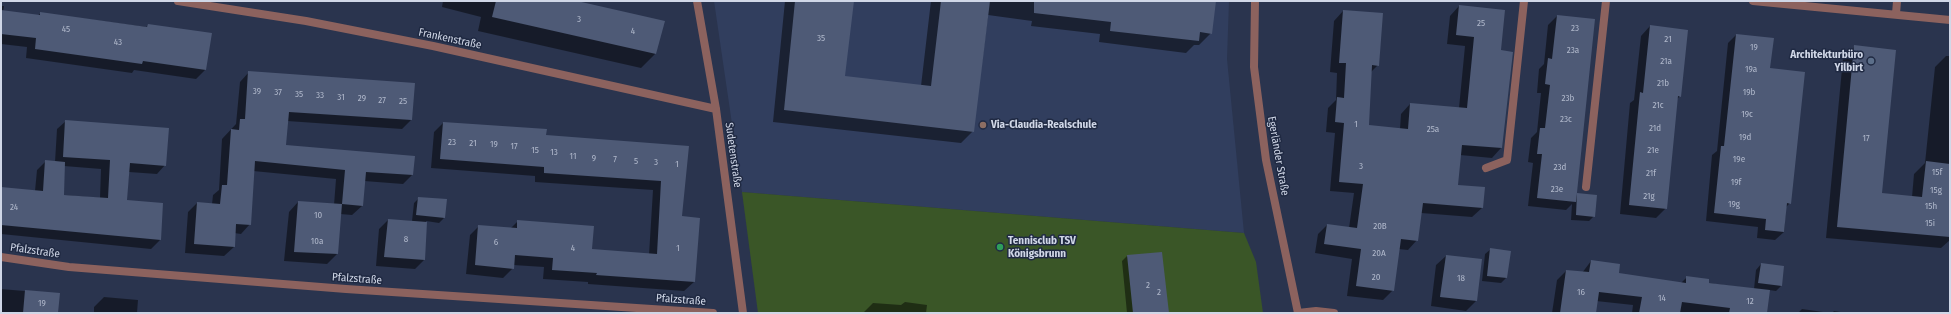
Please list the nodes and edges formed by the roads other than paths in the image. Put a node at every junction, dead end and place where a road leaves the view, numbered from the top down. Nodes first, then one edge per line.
1 (178, 1) edge
2 (697, 1) edge
3 (1255, 1) edge
4 (1524, 1) edge
5 (1606, 1) edge
6 (1753, 1) edge
7 (1897, 1) edge
8 (1896, 14) junction
9 (1950, 20) edge
10 (716, 109) junction
11 (1486, 168) dead end
12 (1586, 187) dead end
13 (1, 257) edge
14 (713, 313) edge
15 (743, 313) edge
16 (1298, 313) edge
17 (1334, 313) edge

1 - 10 street, Frankenstraße
2 - 10 street, Sudetenstraße
3 - 16 street, Egerländer Straße
4 - 11 street
5 - 12 street
6 - 8 street
7 - 8 street
8 - 9 street
10 - 15 street, Sudetenstraße
13 - 14 street, Pfalzstraße
16 - 17 street

